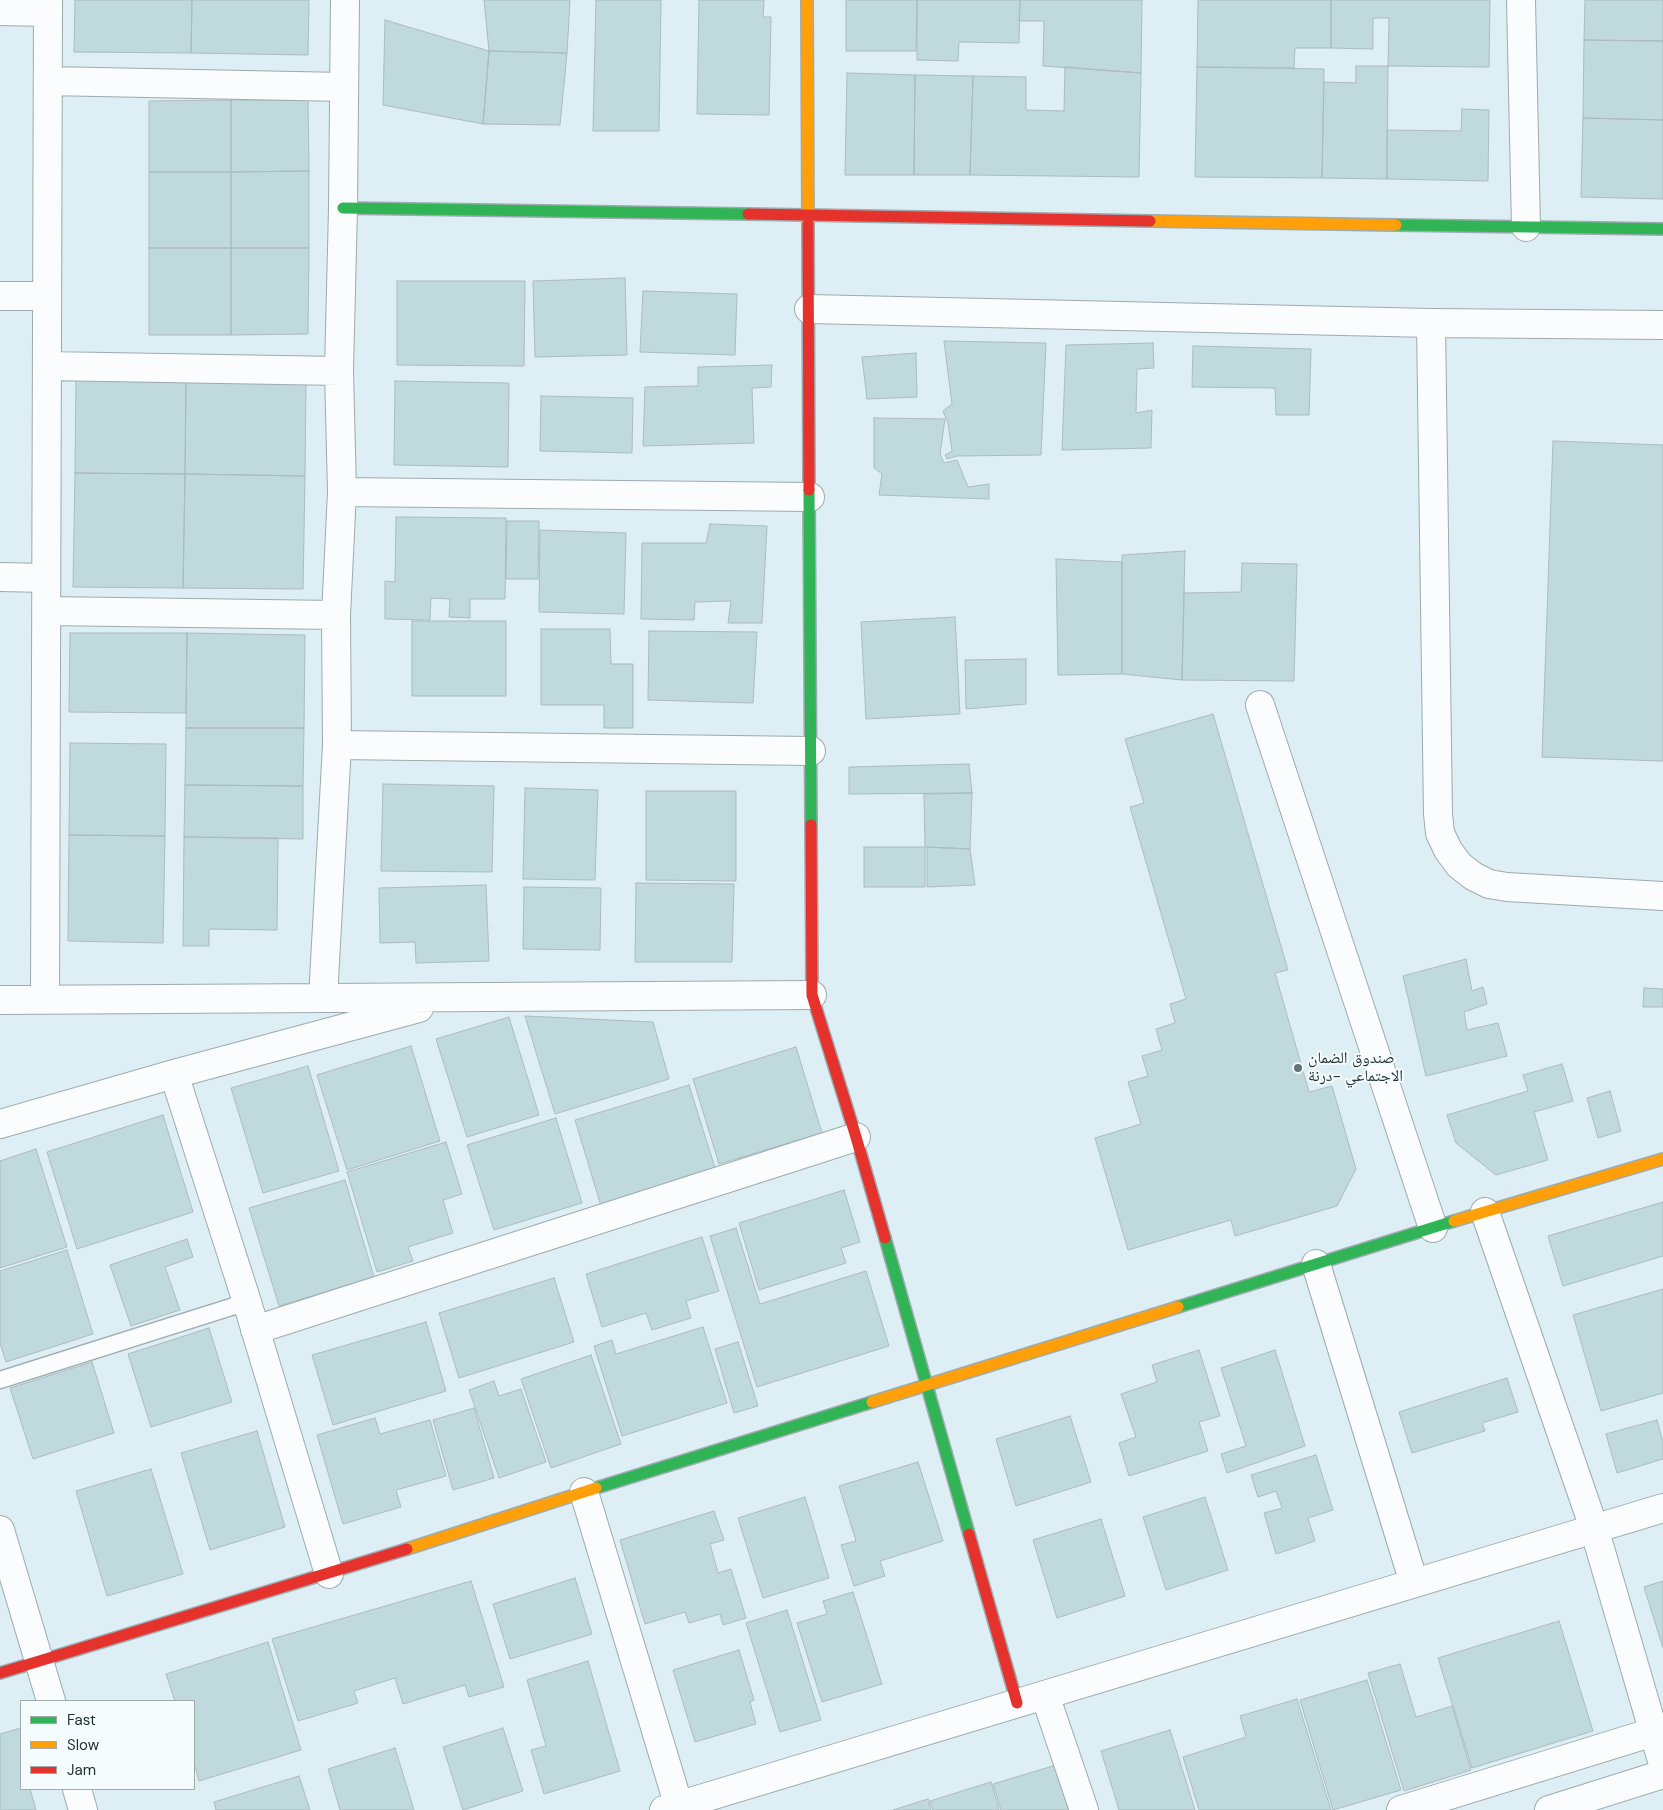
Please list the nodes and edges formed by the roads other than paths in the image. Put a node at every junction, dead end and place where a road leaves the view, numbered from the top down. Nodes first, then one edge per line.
1 (345, 0) edge
2 (807, 0) edge
3 (1521, 0) edge
4 (48, 6) edge
5 (0, 11) edge
6 (48, 81) junction
7 (344, 87) junction
8 (344, 208) junction
9 (808, 216) junction
10 (1526, 227) junction
11 (1663, 229) edge
12 (0, 296) edge
13 (47, 296) junction
14 (809, 308) junction
15 (1431, 323) junction
16 (1663, 325) edge
17 (47, 366) junction
18 (339, 371) junction
19 (342, 492) junction
20 (810, 497) junction
21 (0, 577) edge
22 (46, 578) junction
23 (46, 611) junction
24 (336, 616) junction
25 (1260, 705) dead end
26 (337, 745) junction
27 (811, 751) junction
28 (1663, 896) edge
29 (812, 995) junction
30 (322, 998) junction
31 (457, 998) junction
32 (0, 1000) edge
33 (45, 1000) junction
34 (174, 1074) junction
35 (0, 1124) edge
36 (856, 1137) junction
37 (1663, 1159) edge
38 (1485, 1212) junction
39 (1433, 1228) junction
40 (1316, 1264) junction
41 (247, 1302) junction
42 (256, 1330) junction
43 (0, 1380) edge
44 (926, 1385) junction
45 (584, 1492) junction
46 (1663, 1508) edge
47 (1594, 1528) junction
48 (0, 1530) edge
49 (329, 1574) junction
50 (1414, 1583) junction
51 (39, 1661) junction
52 (0, 1673) edge
53 (1045, 1695) junction
54 (51, 1700) edge
55 (1017, 1703) junction
56 (1658, 1731) edge
57 (1663, 1764) edge
58 (1663, 1774) edge
59 (77, 1790) edge
60 (674, 1809) edge
61 (83, 1810) edge
62 (1084, 1810) edge
63 (1401, 1810) edge
64 (1549, 1810) edge

1 - 7 street
2 - 9 street
3 - 10 street
4 - 5 street
4 - 6 street
6 - 7 street
6 - 13 street
7 - 8 street
8 - 9 street
8 - 18 street
9 - 10 street
9 - 14 street
10 - 11 street
12 - 13 street
13 - 17 street
14 - 15 street
14 - 20 street
15 - 16 street
15 - 28 street
17 - 18 street
17 - 22 street
18 - 19 street
19 - 20 street
19 - 24 street
20 - 27 street
21 - 22 street
22 - 23 street
23 - 24 street
23 - 33 street
24 - 26 street
25 - 39 street
26 - 27 street
26 - 30 street
27 - 29 street
29 - 31 street
29 - 36 street
30 - 31 street
30 - 33 street
31 - 34 street
32 - 33 street
34 - 35 street
34 - 41 street
36 - 42 street
36 - 44 street
37 - 38 street
38 - 39 street
38 - 47 street
39 - 40 street
40 - 44 street
40 - 50 street
41 - 42 street
41 - 43 lane
42 - 49 street
44 - 45 street
44 - 55 street
45 - 49 street
45 - 60 street
46 - 47 street
47 - 50 street
47 - 56 street
48 - 51 street
49 - 51 street
50 - 53 street
51 - 52 street
51 - 54 street
53 - 55 street
53 - 62 street
55 - 60 street
56 - 57 street
56 - 63 street
58 - 64 street
59 - 61 street

